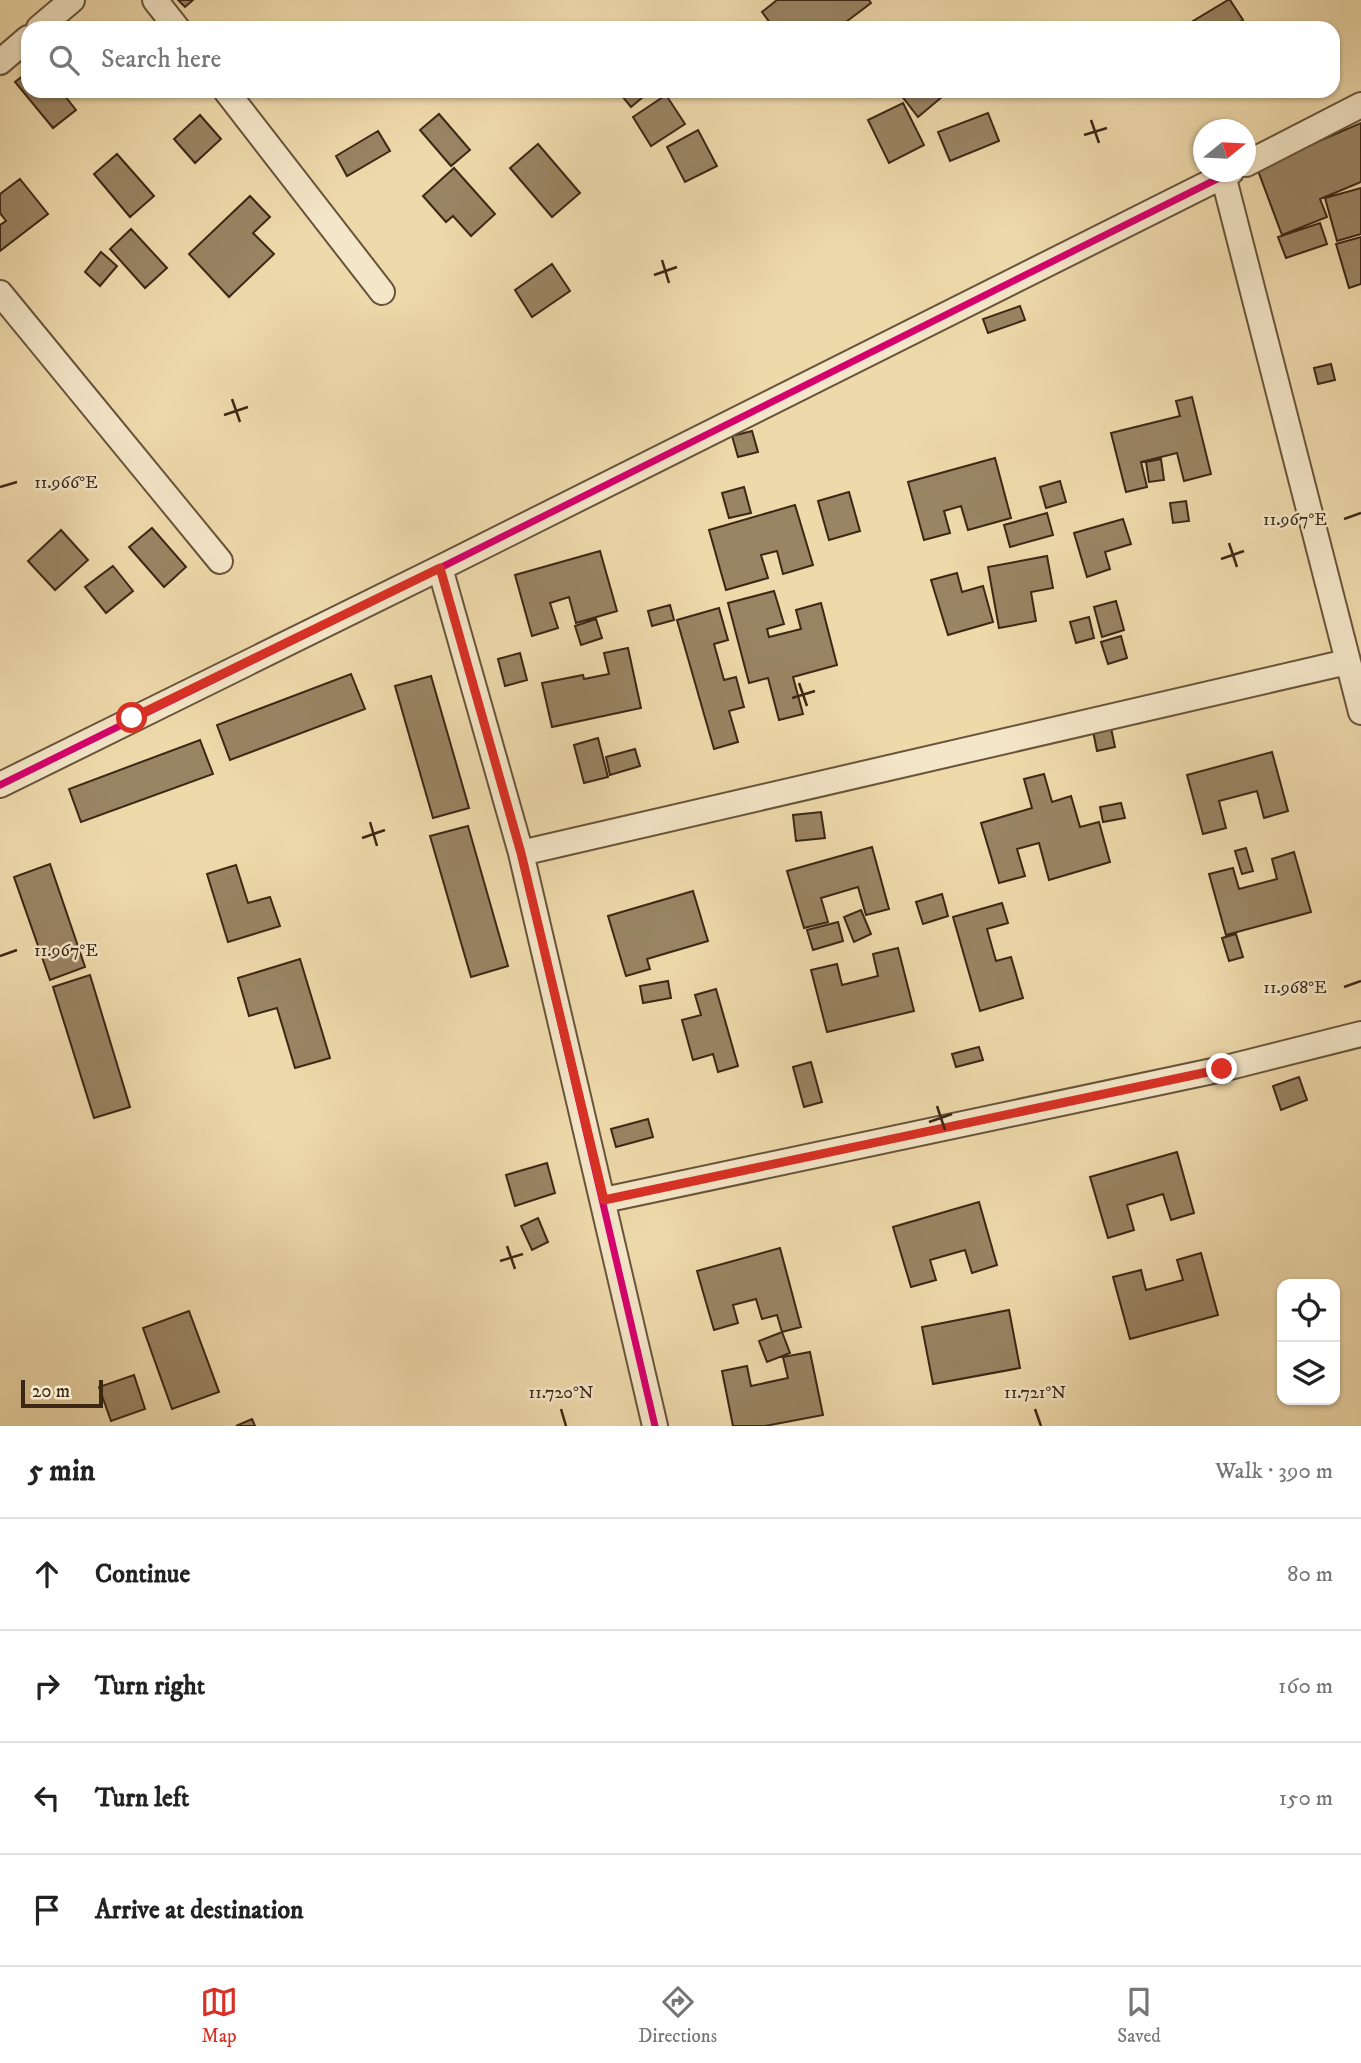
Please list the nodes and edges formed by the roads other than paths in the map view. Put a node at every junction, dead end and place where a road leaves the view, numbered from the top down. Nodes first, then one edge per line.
1 (72, 0) edge
2 (155, 0) edge
3 (48, 21) edge
4 (172, 21) edge
5 (21, 44) edge
6 (0, 62) edge
7 (231, 98) edge
8 (1361, 105) edge
9 (1256, 158) edge
10 (1209, 182) edge
11 (1229, 182) edge
12 (382, 292) dead end
13 (0, 293) edge
14 (220, 561) dead end
15 (440, 568) junction
16 (1347, 662) junction
17 (1361, 712) edge
18 (0, 785) edge
19 (521, 853) junction
20 (1361, 1034) edge
21 (604, 1200) junction
22 (655, 1426) edge

1 - 3 street
2 - 4 street
5 - 6 street
7 - 12 street
8 - 9 street
10 - 15 street
11 - 16 street
13 - 14 street
15 - 18 street
15 - 19 street
16 - 17 street
16 - 19 street
19 - 21 street
20 - 21 street
21 - 22 street

